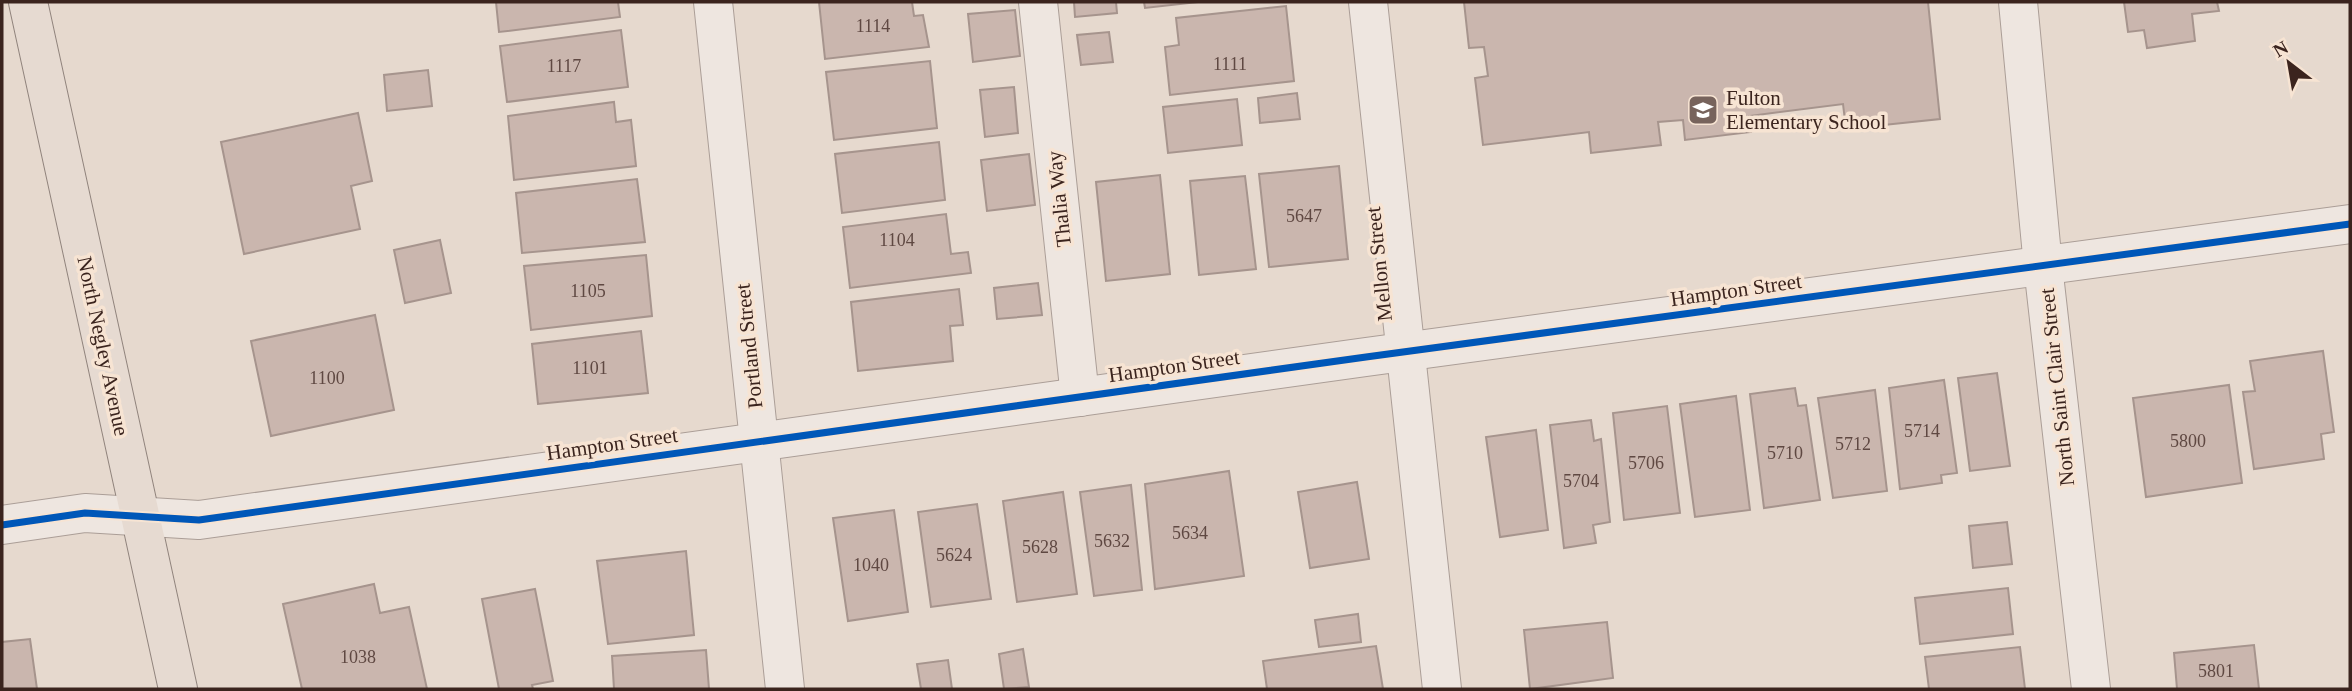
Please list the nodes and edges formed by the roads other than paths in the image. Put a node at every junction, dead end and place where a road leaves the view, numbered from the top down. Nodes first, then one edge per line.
1 (28, 2) edge
2 (713, 2) edge
3 (1038, 2) edge
4 (1368, 2) edge
5 (2018, 2) edge
6 (2350, 224) edge
7 (2043, 266) junction
8 (1406, 353) junction
9 (1080, 397) junction
10 (760, 442) junction
11 (140, 516) junction
12 (2, 525) edge
13 (178, 689) edge
14 (785, 689) edge
15 (1442, 689) edge
16 (2091, 689) edge

1 - 11 main road, North Negley Avenue
2 - 10 street, Portland Street
3 - 9 street, Thalia Way
4 - 8 street, Mellon Street
5 - 7 street, North Saint Clair Street
6 - 7 street, Hampton Street
7 - 8 street, Hampton Street
7 - 16 street, North Saint Clair Street
8 - 9 street, Hampton Street
8 - 15 street, Mellon Street
9 - 10 street, Hampton Street
10 - 11 street, Hampton Street
10 - 14 street, Portland Street
11 - 12 street, Hampton Street
11 - 13 main road, North Negley Avenue

